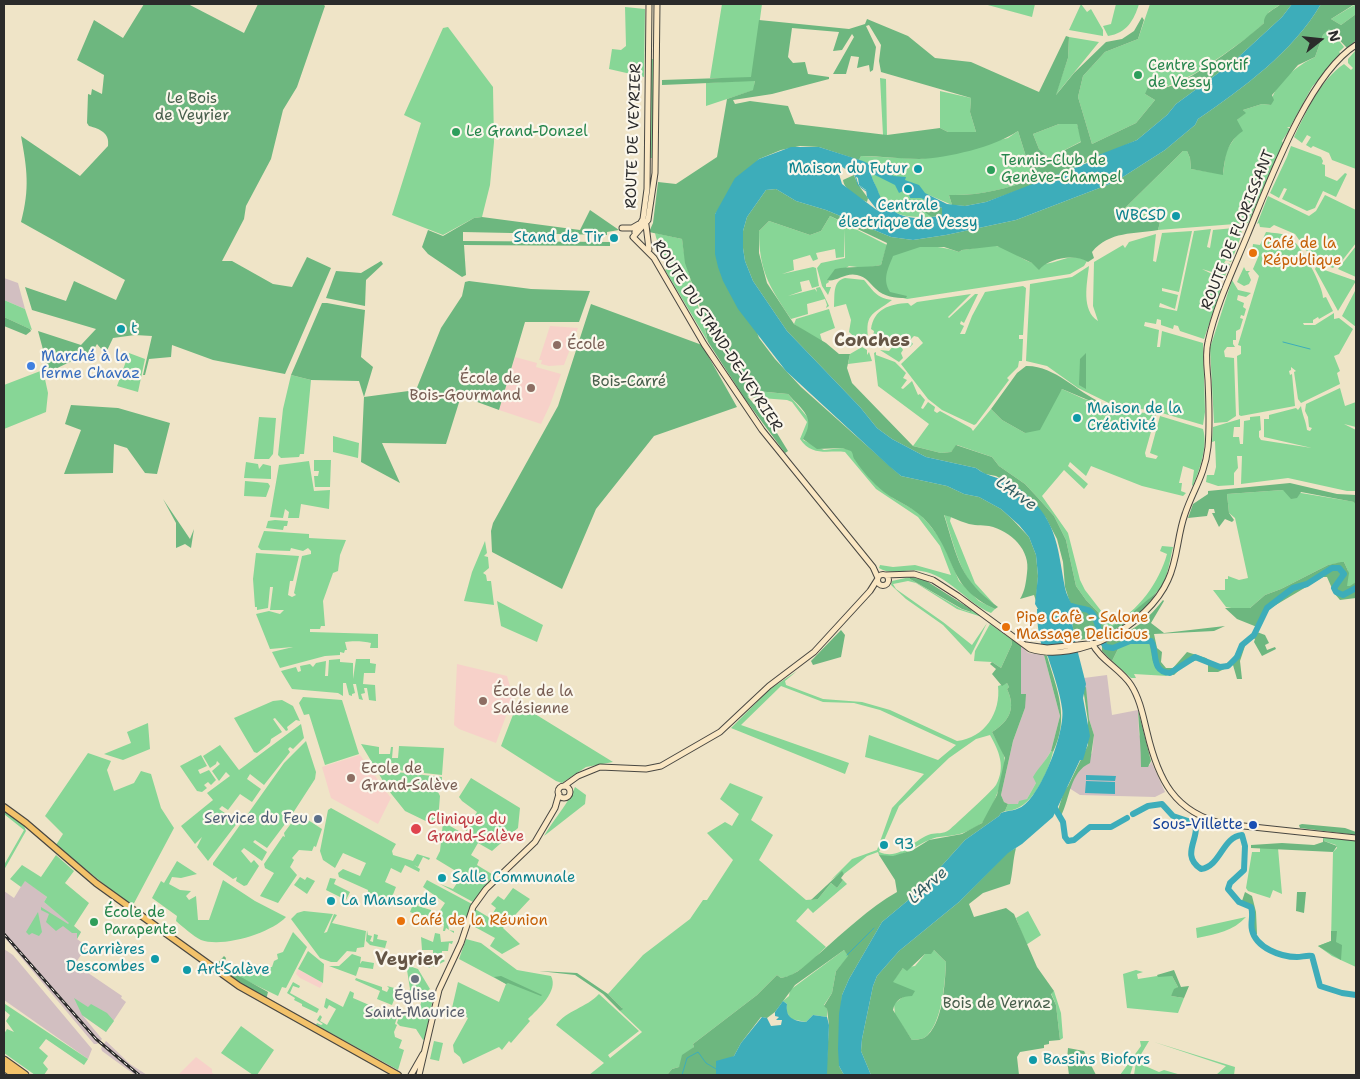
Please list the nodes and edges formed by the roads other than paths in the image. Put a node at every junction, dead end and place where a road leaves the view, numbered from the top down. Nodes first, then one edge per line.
1 (649, 4) edge
2 (658, 4) edge
3 (649, 19) junction
4 (657, 19) junction
5 (1356, 46) edge
6 (648, 160) junction
7 (656, 160) junction
8 (644, 222) junction
9 (622, 228) dead end
10 (633, 237) joint
11 (651, 254) junction
12 (873, 567) junction
13 (885, 575) junction
14 (897, 575) junction
15 (878, 579) junction
16 (886, 583) junction
17 (870, 591) junction
18 (1094, 643) junction
19 (581, 775) junction
20 (564, 786) junction
21 (570, 791) junction
22 (559, 794) junction
23 (566, 798) junction
24 (4, 807) edge
25 (555, 808) junction
26 (1356, 838) edge
27 (424, 1051) junction
28 (4, 1060) edge
29 (4, 1067) edge
30 (15, 1075) edge
31 (25, 1075) edge
32 (398, 1075) edge
33 (411, 1075) edge
34 (419, 1075) edge

1 - 3 main road, ROUTE DE VEYRIER
2 - 4 main road, ROUTE DE VEYRIER
3 - 4 main road
3 - 6 main road, ROUTE DE VEYRIER
4 - 7 main road, ROUTE DE VEYRIER
5 - 18 main road, ROUTE DE FLORISSANT
6 - 7 main road
6 - 8 main road, ROUTE DE VEYRIER
7 - 8 main road, ROUTE DE VEYRIER
8 - 9 main road
8 - 10 main road, ROUTE DE VEYRIER
8 - 11 main road
10 - 11 main road, ROUTE DU STAND-DE-VEYRIER
11 - 12 main road, ROUTE DU STAND-DE-VEYRIER
12 - 13 main road, ROUTE DU STAND-DE-VEYRIER
12 - 15 main road, ROUTE DU STAND-DE-VEYRIER
13 - 14 main road
13 - 15 main road
13 - 16 main road
14 - 16 main road
14 - 18 main road, ROUTE DE FLORISSANT
15 - 16 main road
15 - 17 main road
16 - 17 main road
17 - 19 main road
18 - 26 main road
19 - 20 main road
19 - 21 main road
20 - 21 main road
20 - 22 main road
21 - 23 main road
22 - 23 main road
22 - 25 main road
23 - 25 main road
24 - 32 main road
25 - 27 main road
27 - 33 main road
27 - 34 main road
28 - 31 highway
29 - 30 highway

